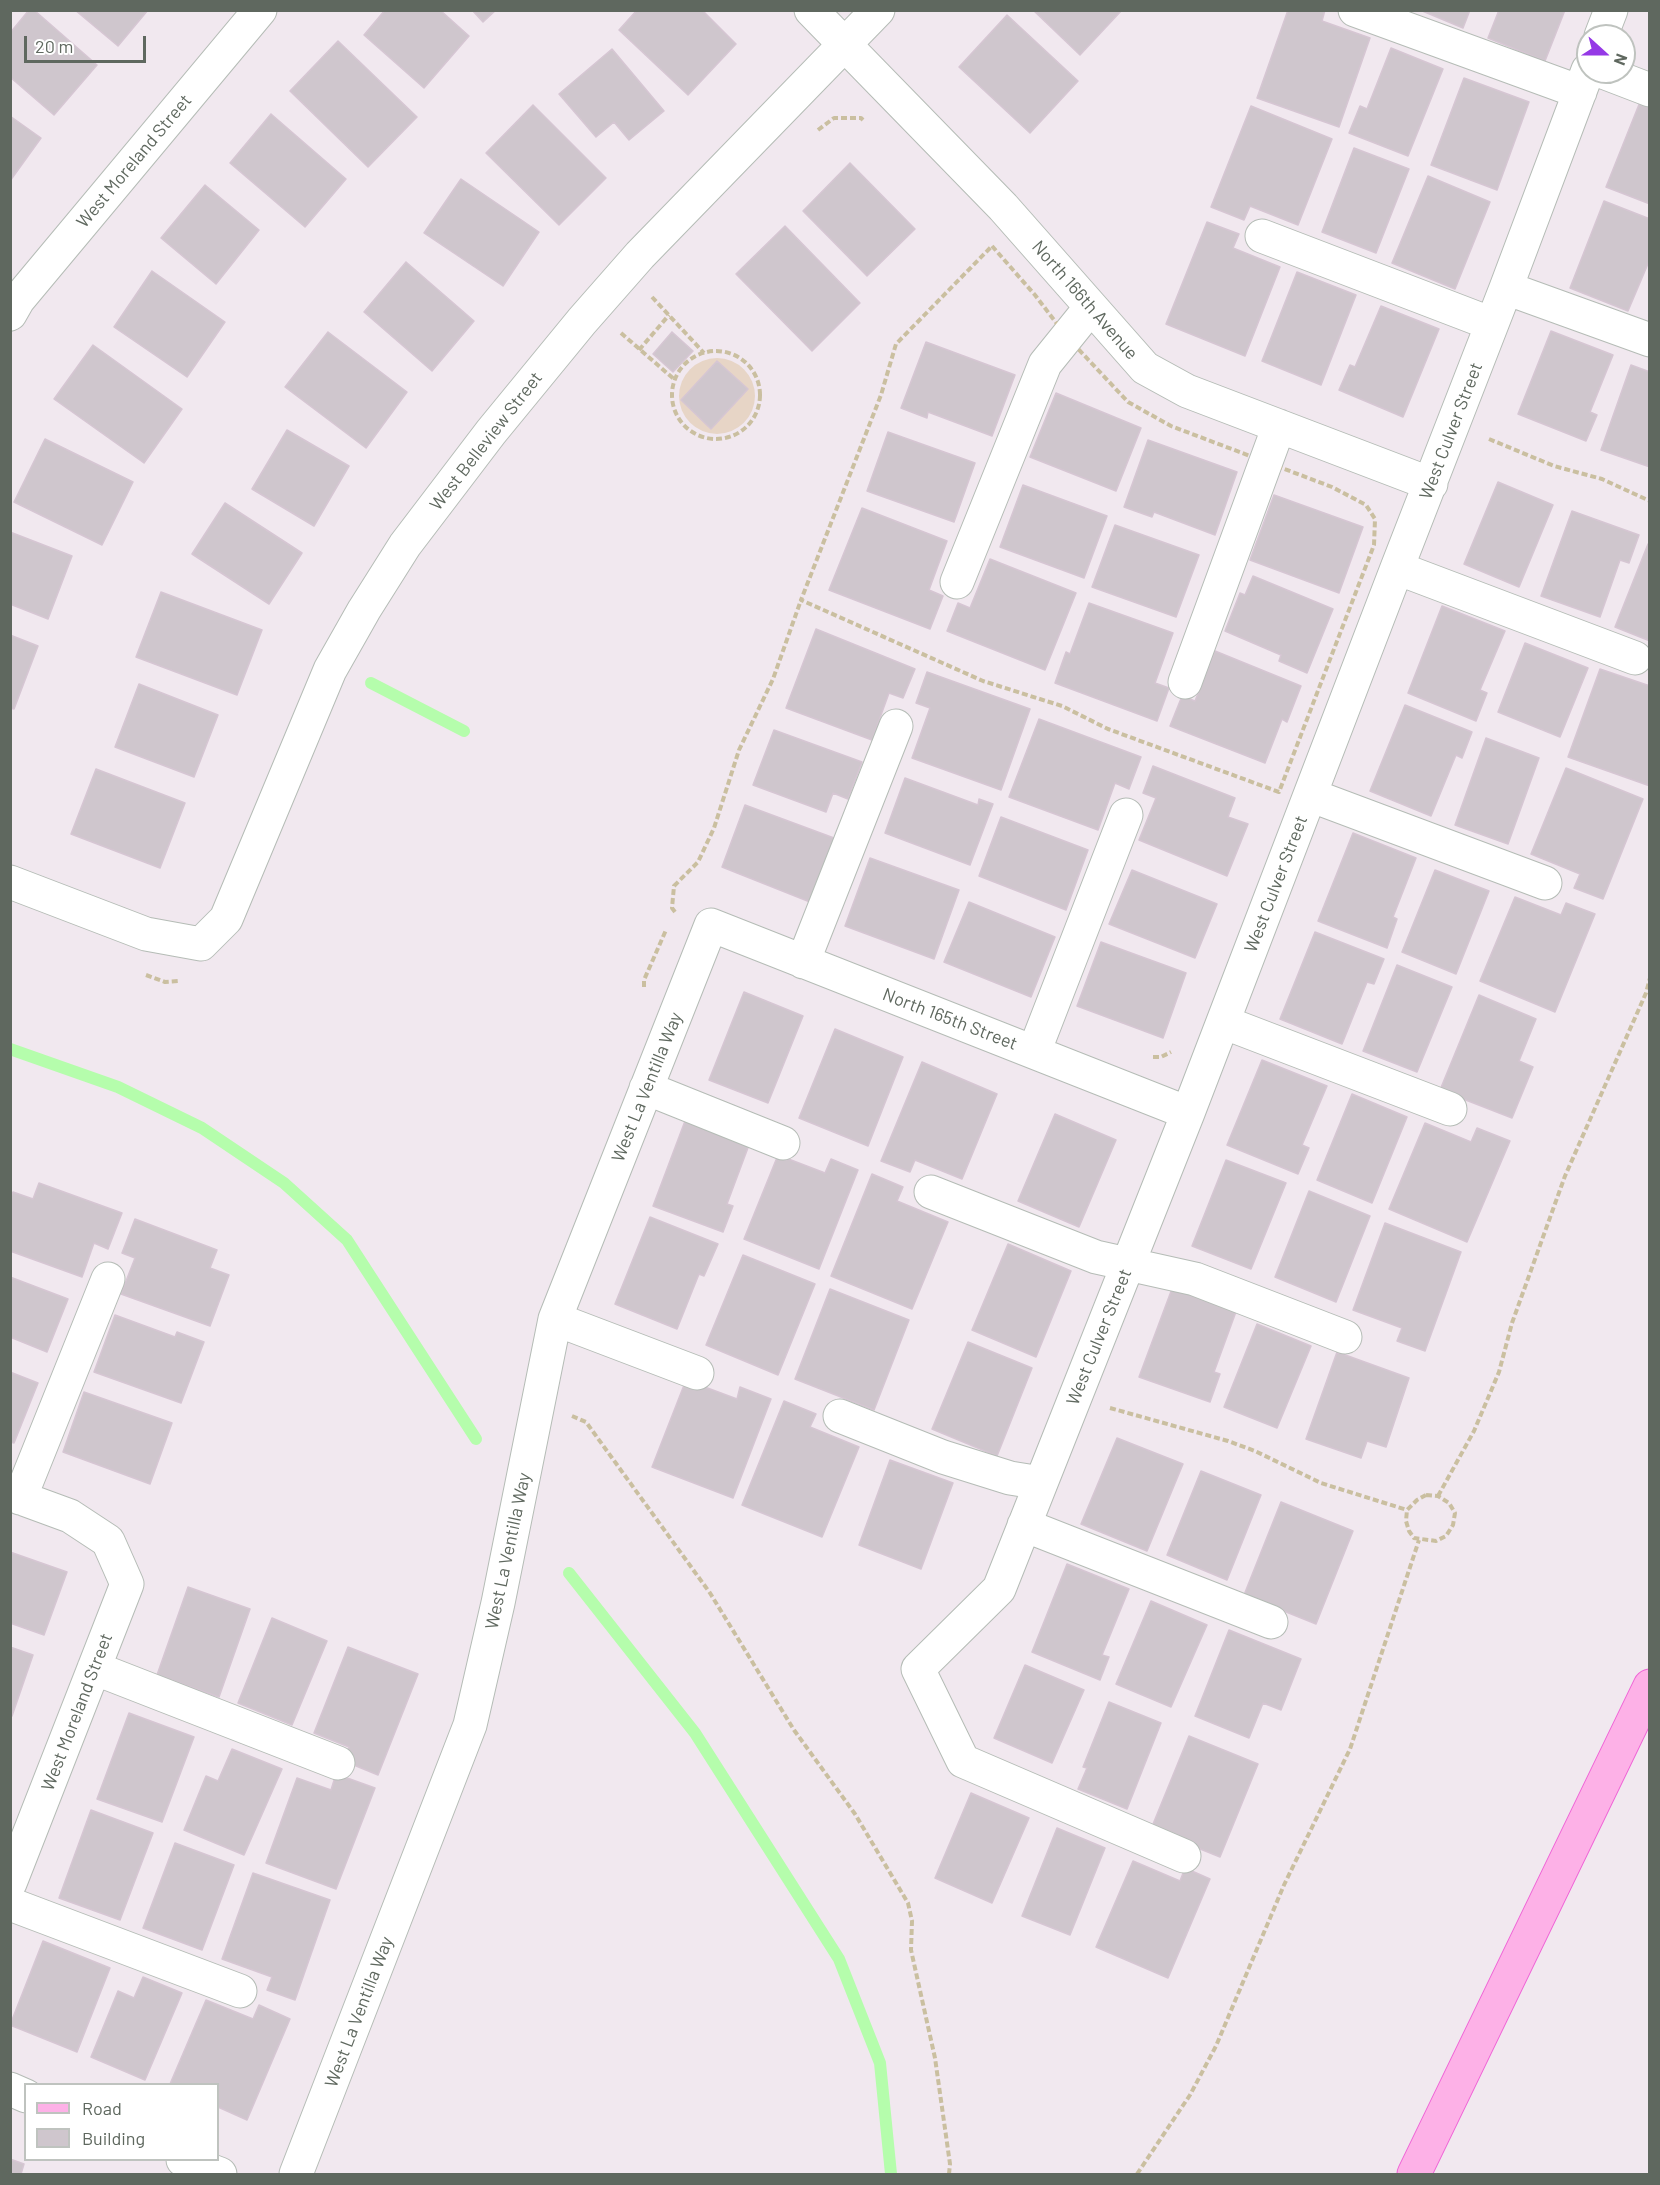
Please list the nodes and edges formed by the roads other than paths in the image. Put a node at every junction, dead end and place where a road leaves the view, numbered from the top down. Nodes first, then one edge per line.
1 (260, 10) edge
2 (811, 10) edge
3 (878, 10) edge
4 (1355, 10) edge
5 (844, 45) junction
6 (1576, 74) edge
7 (1589, 84) edge
8 (1620, 84) edge
9 (1650, 90) edge
10 (1262, 236) dead end
11 (1506, 288) junction
12 (13, 303) edge
13 (1090, 307) junction
14 (1492, 324) junction
15 (1650, 340) edge
16 (1279, 426) junction
17 (1431, 484) junction
18 (1397, 568) junction
19 (957, 582) dead end
20 (1635, 658) dead end
21 (1185, 682) dead end
22 (896, 726) dead end
23 (1294, 793) junction
24 (1126, 815) dead end
25 (10, 882) edge
26 (1545, 883) dead end
27 (711, 925) joint
28 (803, 962) junction
29 (1223, 1022) junction
30 (1034, 1052) junction
31 (646, 1088) junction
32 (1450, 1109) dead end
33 (1188, 1113) junction
34 (783, 1143) dead end
35 (931, 1192) dead end
36 (1128, 1265) junction
37 (108, 1279) dead end
38 (555, 1319) junction
39 (1346, 1337) dead end
40 (697, 1372) dead end
41 (840, 1416) dead end
42 (1041, 1483) junction
43 (15, 1496) edge
44 (1024, 1525) junction
45 (1271, 1622) dead end
46 (94, 1668) junction
47 (1650, 1686) edge
48 (338, 1763) dead end
49 (1184, 1856) dead end
50 (10, 1883) edge
51 (10, 1904) edge
52 (240, 1991) dead end
53 (185, 2161) edge
54 (220, 2175) edge
55 (296, 2175) edge
56 (1414, 2175) edge

1 - 12 street, West Moreland Street
2 - 5 street, North 166th Avenue
3 - 5 street, West Belleview Street
4 - 6 street
5 - 13 street, North 166th Avenue
5 - 25 street, West Belleview Street
7 - 11 street, West Culver Street
8 - 9 street
10 - 14 street
11 - 14 street, West Culver Street
11 - 15 street
13 - 16 street, North 166th Avenue
13 - 19 street
14 - 17 street, West Culver Street
16 - 17 street, North 166th Avenue
16 - 21 street
17 - 18 street, West Culver Street
18 - 20 street
18 - 23 street, West Culver Street
22 - 28 street
23 - 26 street
23 - 29 street, West Culver Street
24 - 30 street
27 - 28 street, North 165th Street
27 - 31 street, West La Ventilla Way
28 - 30 street, North 165th Street
29 - 32 street
29 - 33 street, West Culver Street
30 - 33 street, North 165th Street
31 - 34 street
31 - 38 street, West La Ventilla Way
33 - 36 street, West Culver Street
35 - 36 street
36 - 39 street
36 - 42 street, West Culver Street
37 - 43 street
38 - 40 street
38 - 55 street, West La Ventilla Way
41 - 42 street
42 - 44 street, West Culver Street
43 - 46 street, West Moreland Street
44 - 45 street
44 - 49 street, West Culver Street
46 - 48 street
46 - 50 street, West Moreland Street
47 - 56 main road
51 - 52 street
53 - 54 street

